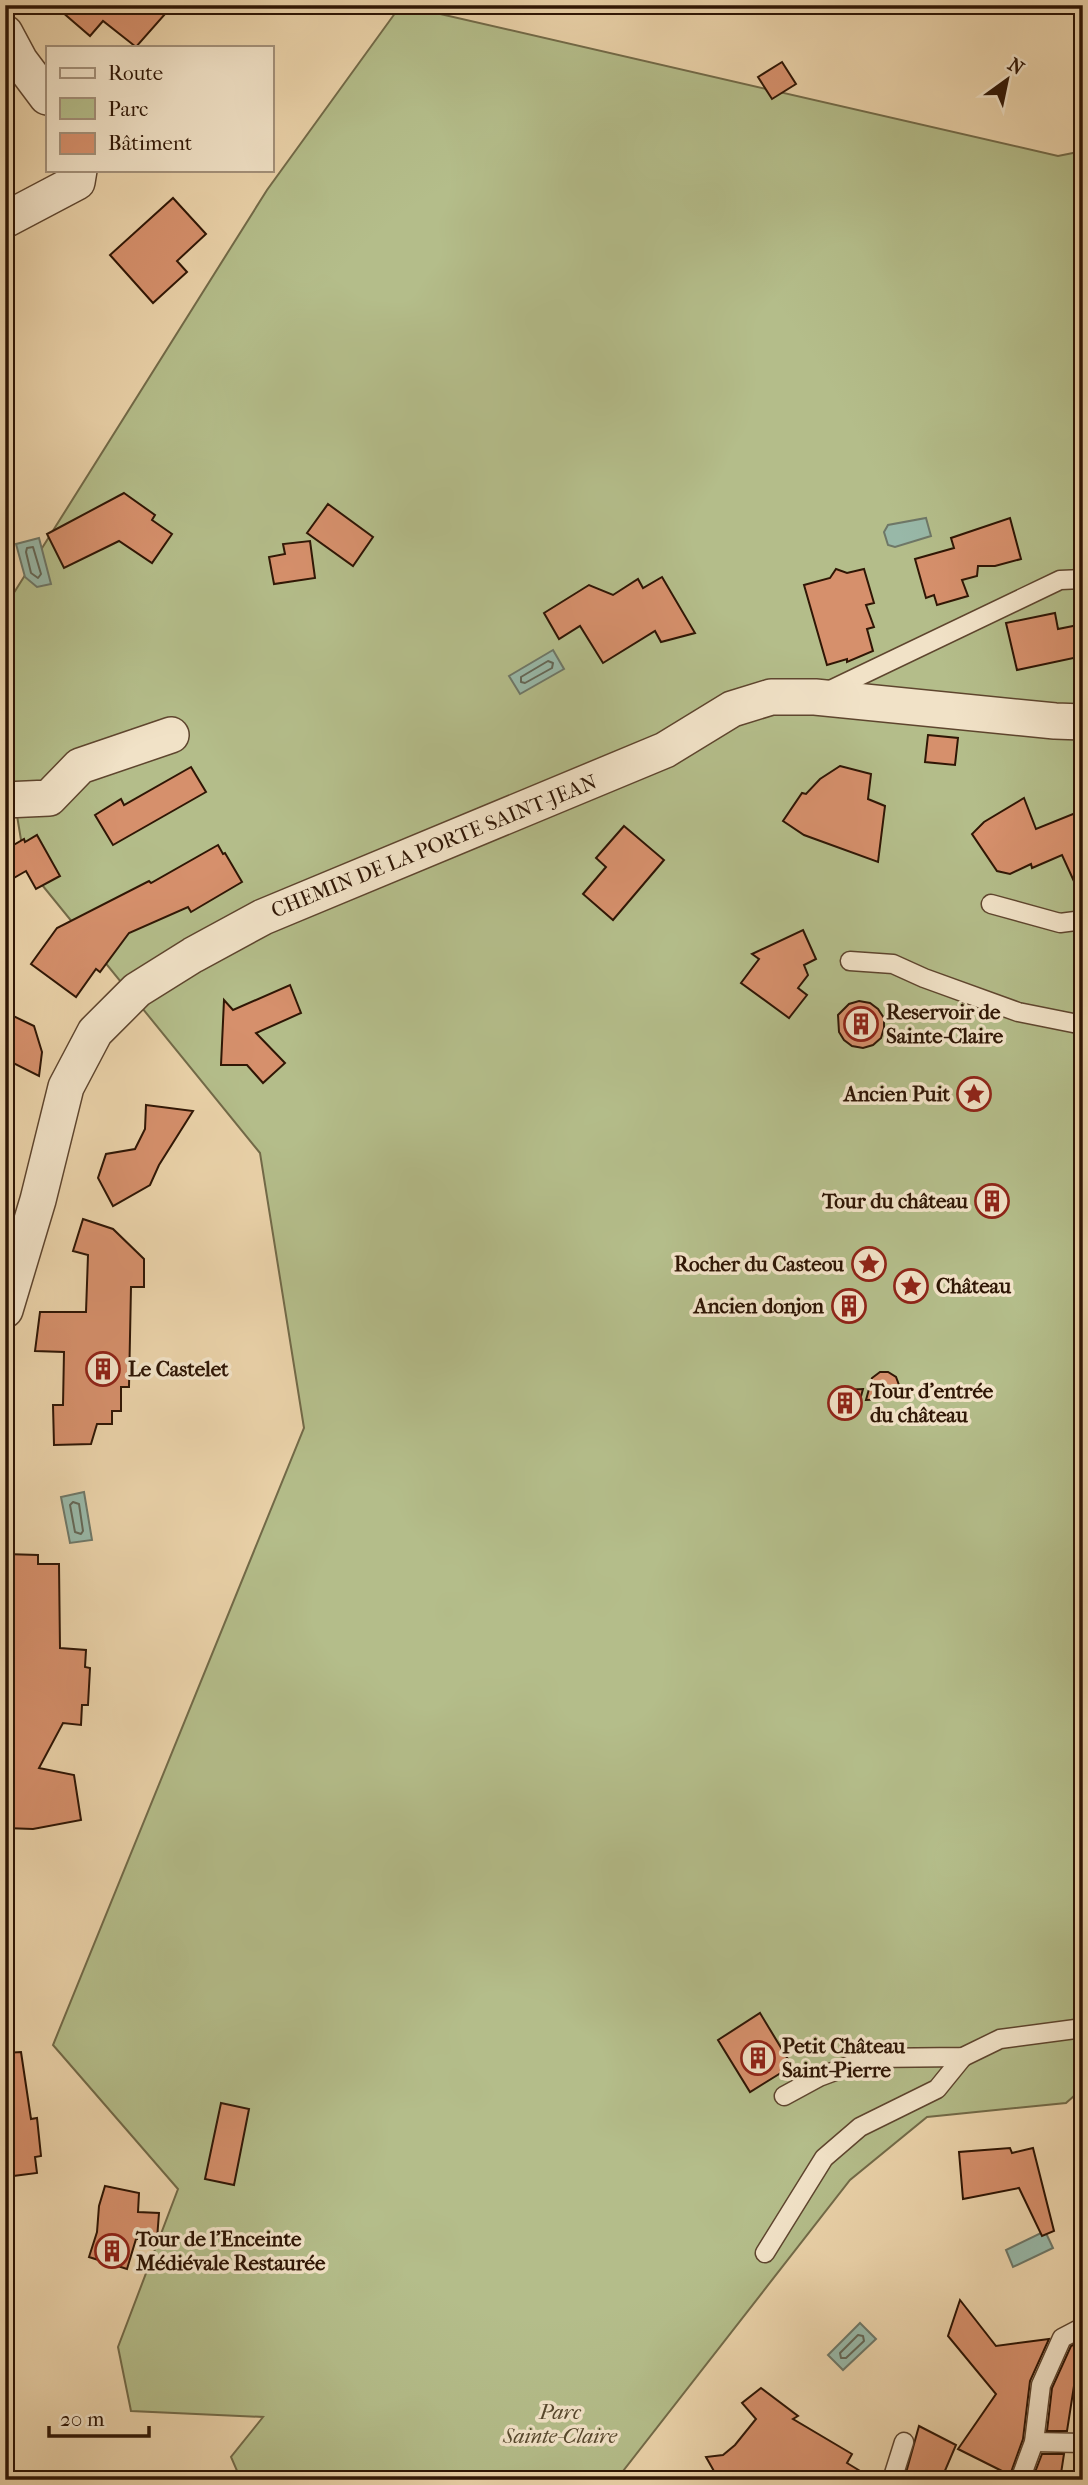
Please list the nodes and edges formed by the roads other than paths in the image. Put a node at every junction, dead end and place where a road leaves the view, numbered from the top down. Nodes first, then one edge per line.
1 (5, 33) edge
2 (46, 96) edge
3 (79, 172) edge
4 (5, 220) edge
5 (1083, 579) edge
6 (815, 698) junction
7 (1083, 722) edge
8 (171, 735) dead end
9 (5, 800) edge
10 (991, 904) dead end
11 (1083, 920) edge
12 (850, 961) dead end
13 (1083, 1025) edge
14 (5, 1310) edge
15 (1083, 2028) edge
16 (962, 2057) junction
17 (784, 2096) dead end
18 (765, 2253) dead end
19 (1083, 2327) edge
20 (904, 2442) dead end
21 (1034, 2442) junction
22 (1083, 2443) edge
23 (892, 2480) edge
24 (1020, 2480) edge

1 - 2 street
3 - 4 street
5 - 6 lane
6 - 7 street, CHEMIN DE LA PORTE SAINT-JEAN
6 - 14 street, CHEMIN DE LA PORTE SAINT-JEAN
8 - 9 street
10 - 11 lane
12 - 13 lane
15 - 16 lane
16 - 17 lane
16 - 18 lane
19 - 21 lane
20 - 23 lane
21 - 22 lane
21 - 24 lane

